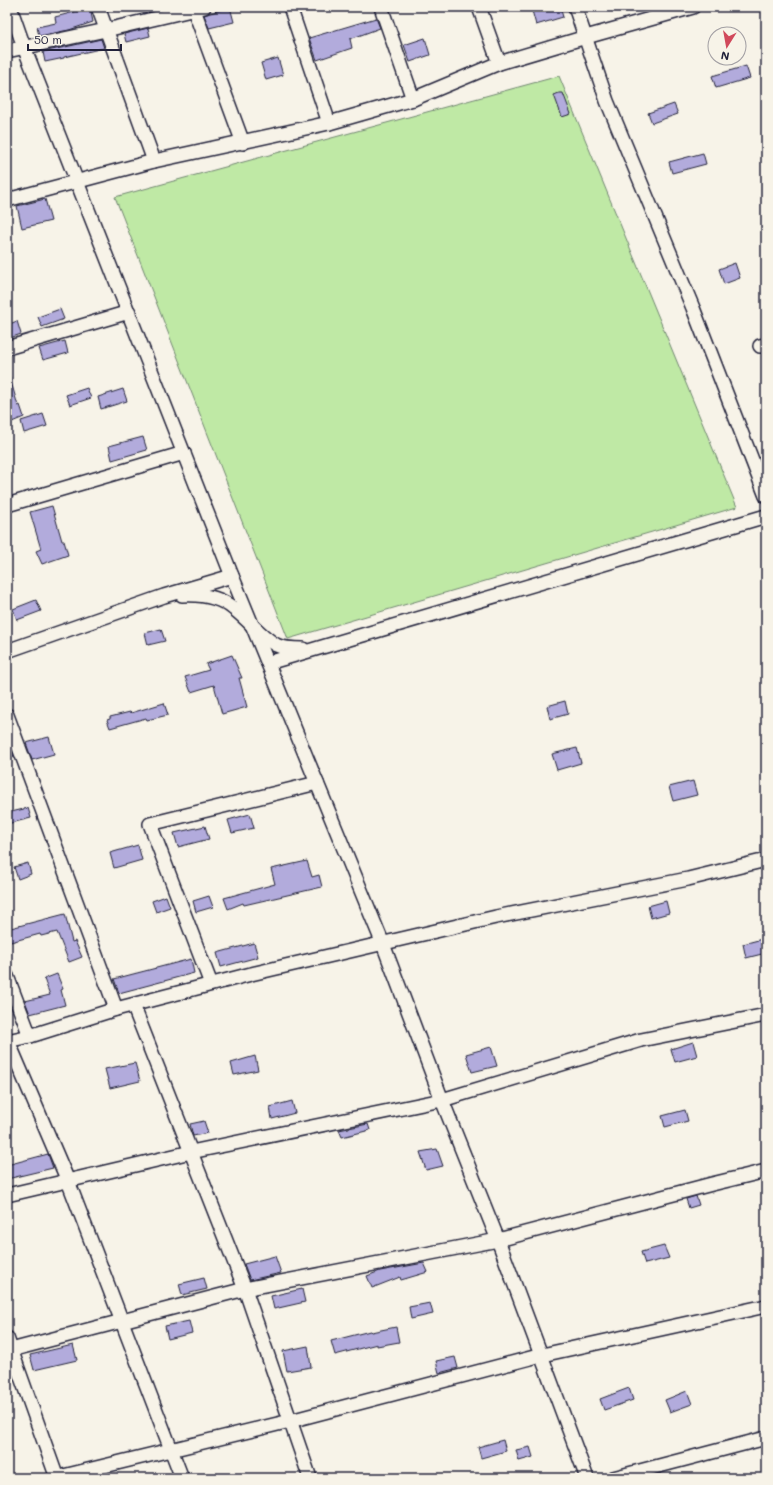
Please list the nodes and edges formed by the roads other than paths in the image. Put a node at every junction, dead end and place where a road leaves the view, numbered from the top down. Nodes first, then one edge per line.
1 (10, 7) edge
2 (98, 7) edge
3 (290, 7) edge
4 (381, 7) edge
5 (479, 7) edge
6 (575, 7) edge
7 (693, 7) edge
8 (197, 8) edge
9 (669, 10) edge
10 (106, 30) junction
11 (586, 37) junction
12 (24, 47) junction
13 (7, 51) edge
14 (499, 63) junction
15 (413, 99) junction
16 (329, 123) junction
17 (243, 143) junction
18 (154, 161) junction
19 (77, 181) junction
20 (7, 200) edge
21 (129, 312) junction
22 (7, 348) edge
23 (184, 453) junction
24 (766, 496) edge
25 (7, 504) edge
26 (766, 516) edge
27 (232, 576) junction
28 (164, 596) junction
29 (253, 626) junction
30 (315, 649) junction
31 (7, 651) edge
32 (268, 663) junction
33 (7, 715) edge
34 (318, 783) junction
35 (766, 860) edge
36 (383, 944) junction
37 (7, 976) edge
38 (211, 984) junction
39 (134, 1005) junction
40 (116, 1009) junction
41 (766, 1015) edge
42 (30, 1036) junction
43 (8, 1041) edge
44 (442, 1100) junction
45 (191, 1152) junction
46 (766, 1171) edge
47 (68, 1181) junction
48 (7, 1195) edge
49 (498, 1240) junction
50 (244, 1289) junction
51 (766, 1306) edge
52 (122, 1322) junction
53 (8, 1346) edge
54 (542, 1355) junction
55 (290, 1420) junction
56 (766, 1438) edge
57 (171, 1450) junction
58 (57, 1478) edge
59 (182, 1478) edge
60 (310, 1478) edge
61 (587, 1478) edge
62 (613, 1478) edge

1 - 12 street
2 - 10 street
3 - 16 street
4 - 15 street
5 - 14 street
6 - 11 street
7 - 9 street
8 - 10 street
8 - 17 street
9 - 11 street
10 - 12 street
10 - 18 street
11 - 14 street
11 - 24 street
12 - 13 street
12 - 19 street
14 - 15 street
15 - 16 street
16 - 17 street
17 - 18 street
18 - 19 street
19 - 20 street
19 - 21 street
21 - 22 street
21 - 23 street
23 - 25 street
23 - 27 street
26 - 30 street
27 - 28 street
27 - 29 street
28 - 29 street
28 - 31 street
29 - 30 street
29 - 32 street
30 - 32 street
32 - 34 street
33 - 40 street
34 - 36 street
34 - 38 street
35 - 36 street
36 - 38 street
36 - 44 street
37 - 42 street
38 - 39 street
39 - 40 street
39 - 45 street
40 - 42 street
41 - 44 street
42 - 43 street
43 - 47 street
44 - 45 street
44 - 49 street
45 - 47 street
45 - 50 street
46 - 49 street
47 - 48 street
47 - 52 street
49 - 50 street
49 - 54 street
50 - 52 street
50 - 55 street
51 - 54 street
52 - 53 street
52 - 57 street
53 - 58 street
54 - 55 street
54 - 61 street
55 - 57 street
55 - 60 street
56 - 62 street
57 - 58 street
57 - 59 street

